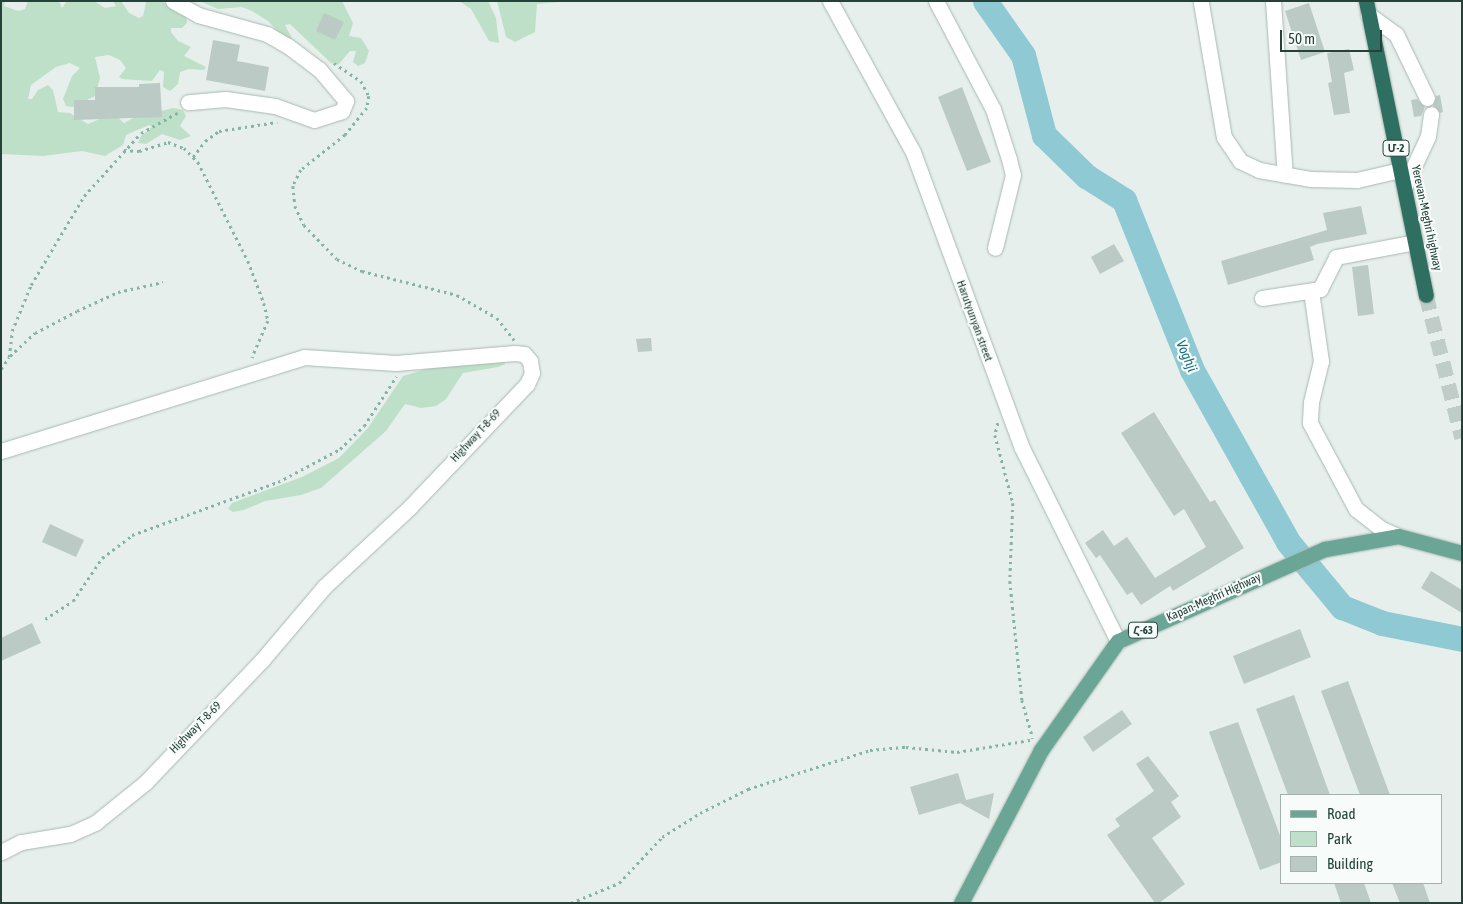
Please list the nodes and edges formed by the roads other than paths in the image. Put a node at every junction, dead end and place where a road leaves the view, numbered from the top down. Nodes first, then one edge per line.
1 (178, 1) edge
2 (830, 1) edge
3 (936, 1) edge
4 (1273, 1) edge
5 (174, 2) edge
6 (1201, 3) dead end
7 (1367, 7) edge
8 (1427, 98) dead end
9 (188, 102) road end
10 (1430, 114) dead end
11 (1400, 170) junction
12 (1285, 175) junction
13 (1404, 188) junction
14 (1415, 242) junction
15 (995, 248) dead end
16 (1311, 290) junction
17 (1426, 295) tunnel mouth
18 (1262, 298) dead end
19 (1, 451) edge
20 (1398, 536) junction
21 (1462, 553) edge
22 (1118, 641) junction
23 (1, 852) edge
24 (961, 903) edge

1 - 5 street
2 - 22 street, Harutyunyan street
3 - 15 street
4 - 12 street
5 - 9 street
6 - 12 street
7 - 8 street
7 - 11 highway, Yerevan-Meghri highway / Մ-2
10 - 13 street
11 - 12 street
11 - 13 highway, Yerevan-Meghri highway / Մ-2
13 - 14 highway, Yerevan-Meghri highway / Մ-2
14 - 16 street
14 - 17 highway, Yerevan-Meghri highway / Մ-2
16 - 18 street
16 - 20 street
19 - 23 street, Highway T-8-69
20 - 21 main road, Kapan-Meghri Highway / Հ-63
20 - 22 main road, Kapan-Meghri Highway / Հ-63
22 - 24 main road, Հ-63

